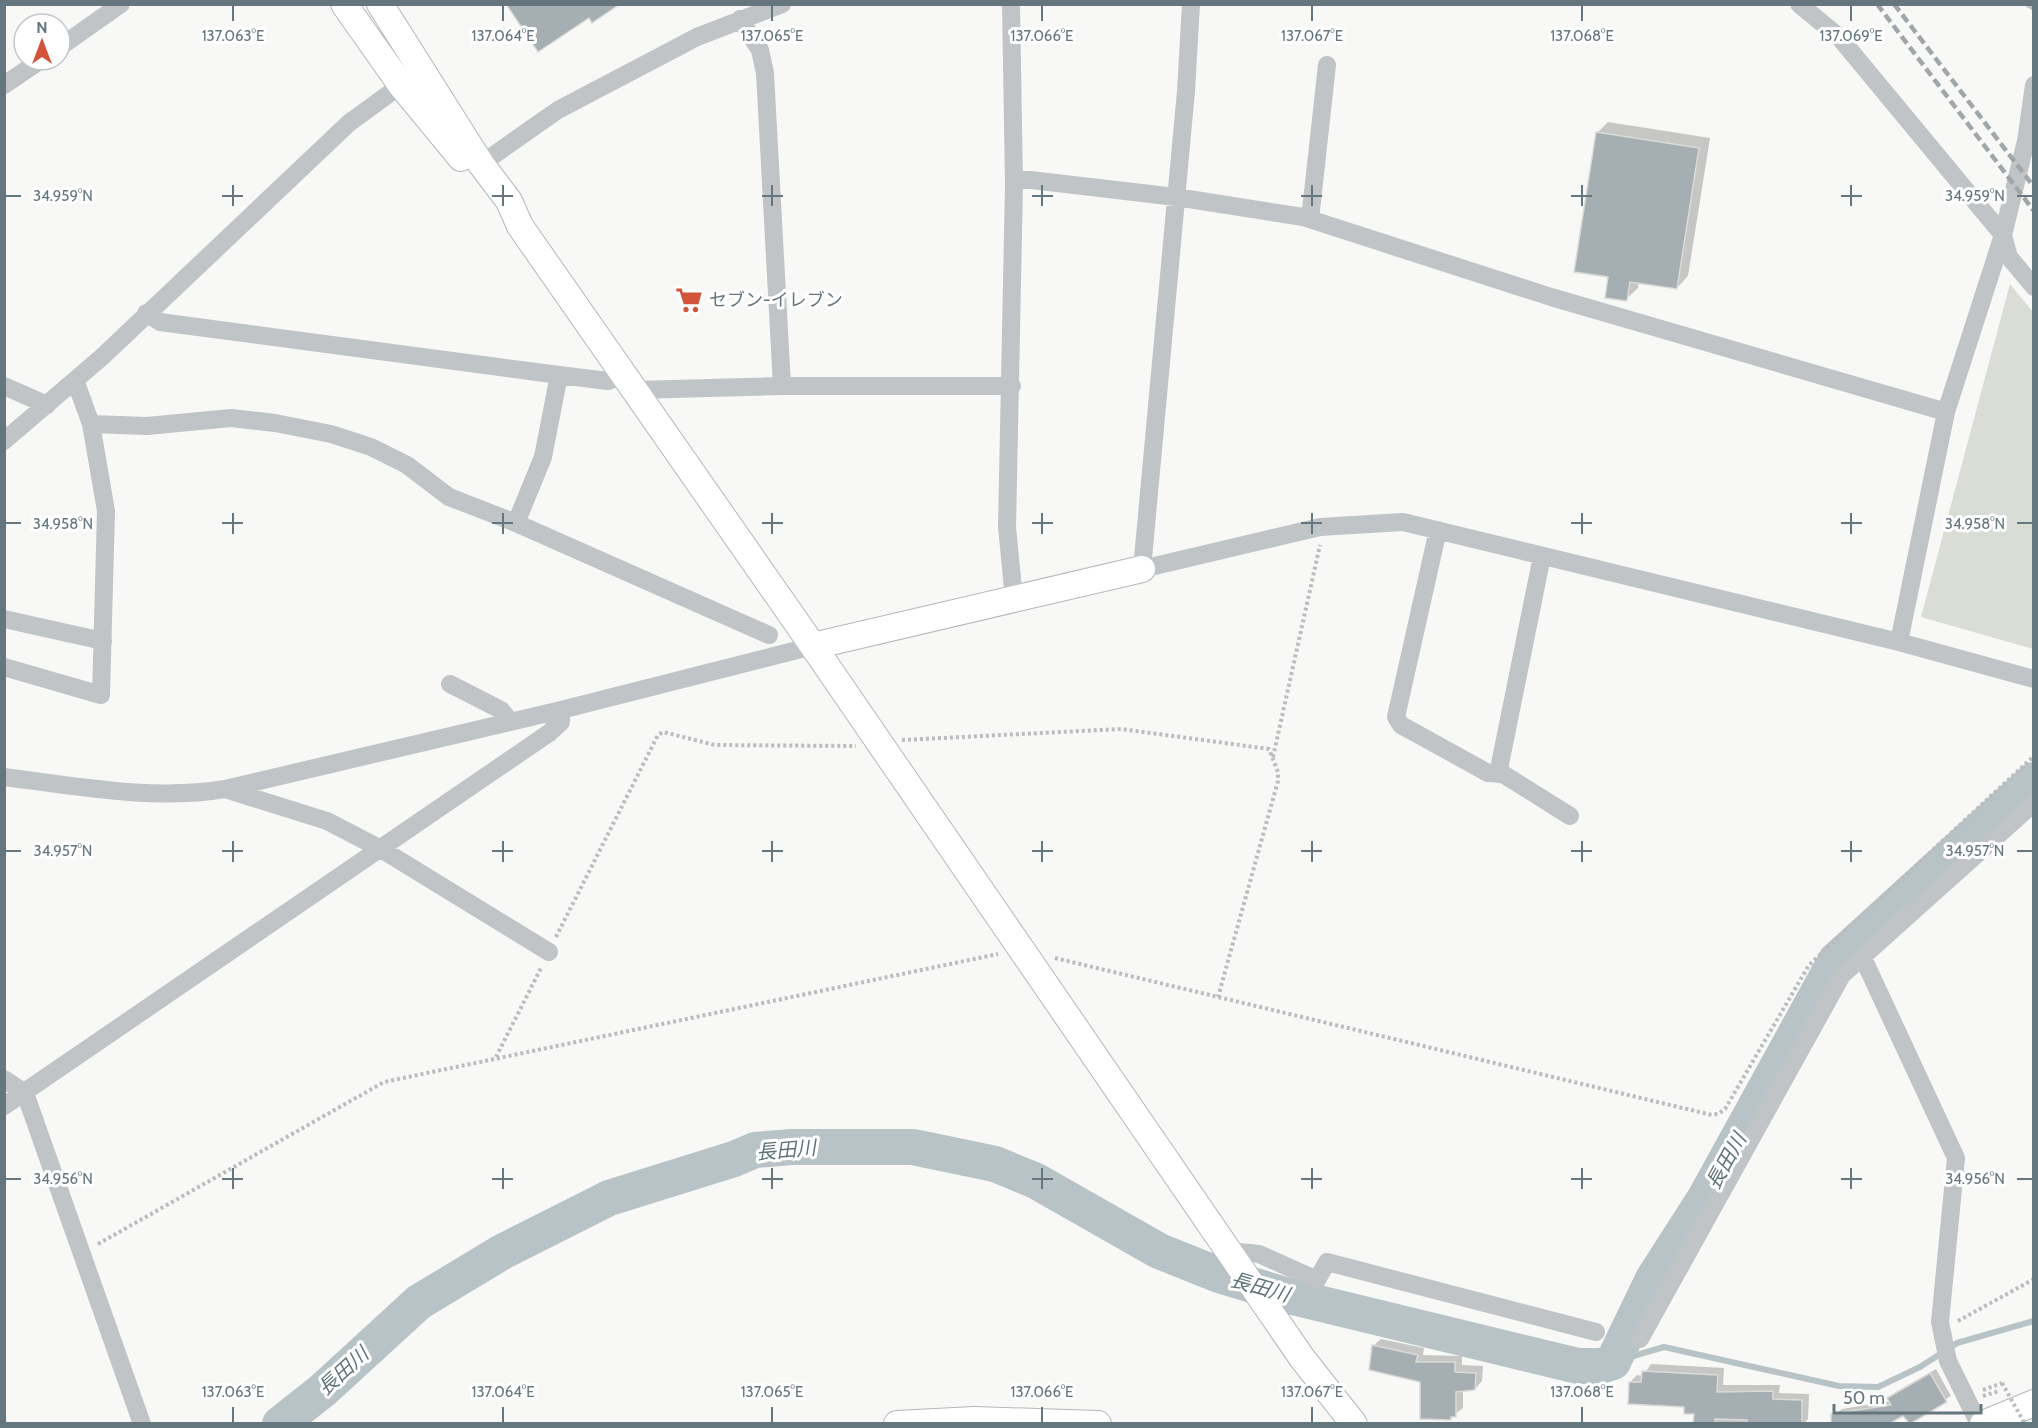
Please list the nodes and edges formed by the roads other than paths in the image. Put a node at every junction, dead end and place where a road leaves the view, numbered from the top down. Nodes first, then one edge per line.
1 (121, 4) edge
2 (344, 4) edge
3 (380, 4) edge
4 (782, 4) edge
5 (1011, 4) edge
6 (1191, 4) edge
7 (1799, 4) edge
8 (740, 19) junction
9 (72, 39) edge
10 (1327, 64) dead end
11 (24, 72) edge
12 (401, 85) junction
13 (2034, 85) edge
14 (4, 86) edge
15 (2030, 142) edge
16 (481, 164) junction
17 (1014, 178) junction
18 (1176, 197) junction
19 (1310, 219) junction
20 (520, 226) junction
21 (2003, 235) junction
22 (2034, 287) edge
23 (146, 313) junction
24 (559, 375) junction
25 (75, 380) junction
26 (629, 382) junction
27 (4, 386) edge
28 (782, 386) junction
29 (1012, 386) junction
30 (47, 405) junction
31 (1946, 412) junction
32 (91, 424) junction
33 (4, 441) edge
34 (516, 523) junction
35 (1438, 530) junction
36 (1542, 556) junction
37 (1142, 569) junction
38 (1014, 598) junction
39 (4, 619) edge
40 (769, 635) dead end
41 (103, 641) junction
42 (1899, 642) junction
43 (813, 646) junction
44 (4, 667) edge
45 (2034, 679) edge
46 (450, 684) dead end
47 (561, 710) junction
48 (510, 721) junction
49 (1498, 774) junction
50 (4, 777) edge
51 (225, 789) junction
52 (2034, 803) edge
53 (1570, 816) dead end
54 (381, 849) junction
55 (549, 952) road end
56 (1863, 958) junction
57 (4, 1079) edge
58 (25, 1093) junction
59 (4, 1106) edge
60 (1229, 1251) junction
61 (1596, 1332) dead end
62 (1640, 1339) dead end
63 (2034, 1403) edge
64 (1991, 1422) edge
65 (142, 1424) edge
66 (897, 1424) edge
67 (1098, 1424) edge
68 (1354, 1424) edge

1 - 9 street
2 - 12 street
3 - 16 street
4 - 8 street
5 - 17 street
6 - 18 street
7 - 21 street
8 - 16 street
8 - 28 street
10 - 19 street
11 - 14 street
12 - 20 street
12 - 23 street
13 - 15 street
15 - 21 street
16 - 20 street
17 - 18 street
17 - 29 street
18 - 19 street
18 - 37 street
19 - 31 street
20 - 26 street
21 - 22 street
21 - 31 street
23 - 24 street
23 - 25 street
24 - 26 street
24 - 34 street
25 - 30 street
25 - 32 street
26 - 28 street
26 - 43 street
27 - 30 street
28 - 29 street
29 - 38 street
30 - 33 street
31 - 42 street
32 - 34 street
32 - 41 street
34 - 40 street
35 - 36 street
35 - 37 street
35 - 49 street
36 - 42 street
36 - 49 street
37 - 38 street
38 - 43 street
39 - 41 street
41 - 44 street
42 - 45 street
43 - 47 street
43 - 60 street
46 - 48 street
47 - 48 street
47 - 54 street
48 - 51 street
49 - 53 street
50 - 51 street
51 - 54 street
52 - 56 street
54 - 55 street
54 - 58 street
56 - 62 street
56 - 64 street
57 - 58 street
58 - 59 street
58 - 65 street
60 - 61 street
60 - 68 street
63 - 64 street
66 - 67 street

